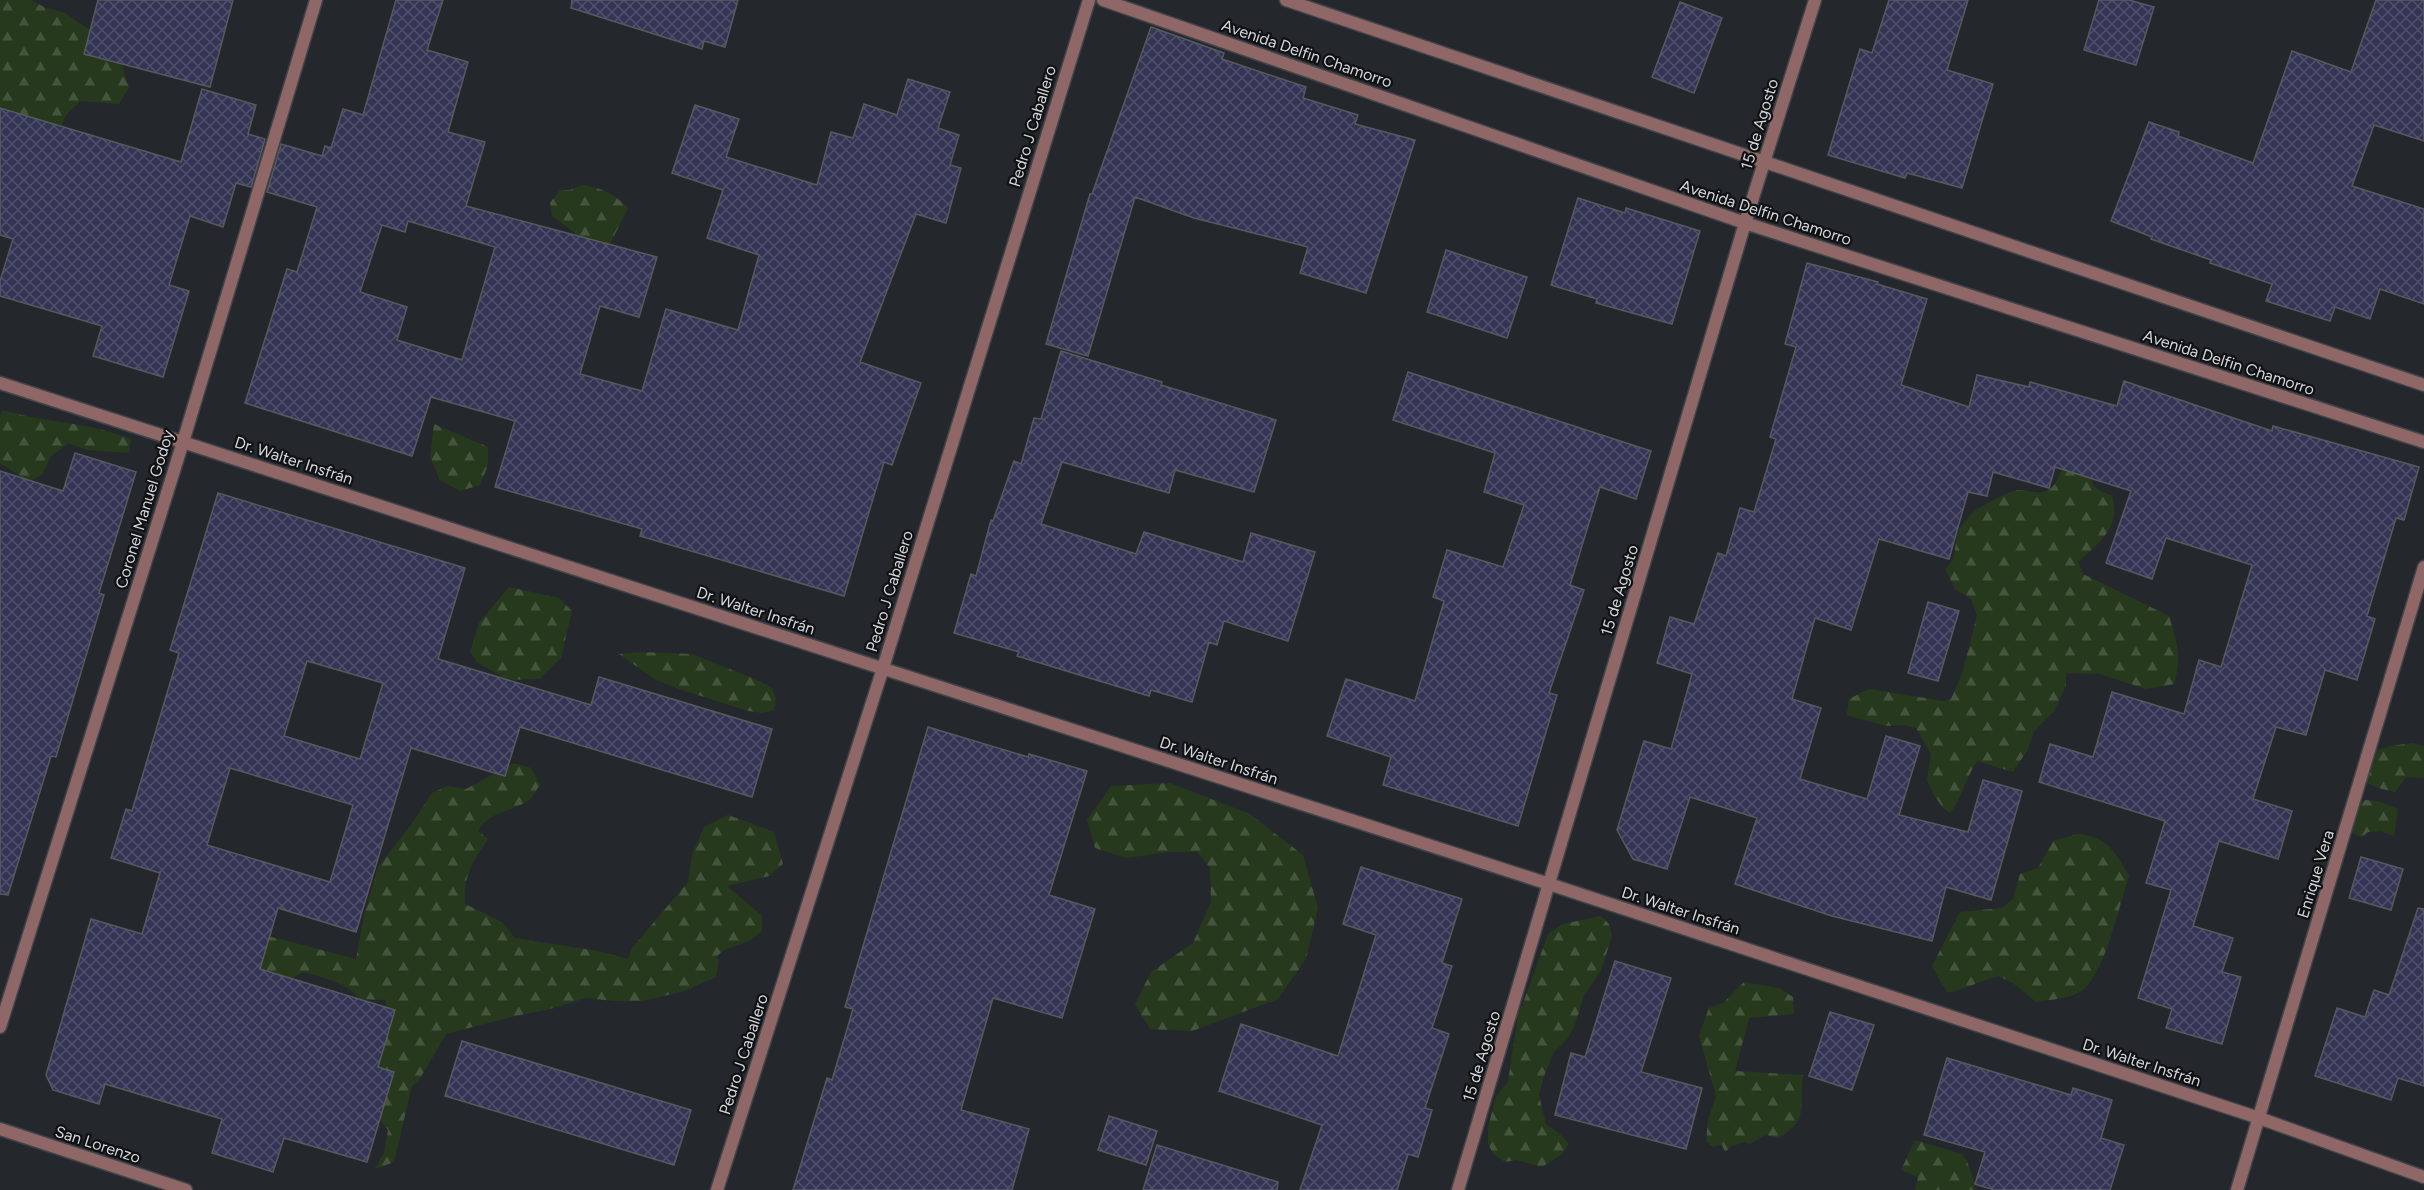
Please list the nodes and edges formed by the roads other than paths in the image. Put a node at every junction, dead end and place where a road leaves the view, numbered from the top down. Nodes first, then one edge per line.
1 (316, 0) edge
2 (1089, 0) edge
3 (1103, 0) edge
4 (1286, 0) edge
5 (1815, 0) edge
6 (1764, 163) junction
7 (1745, 223) junction
8 (0, 383) edge
9 (2424, 385) edge
10 (183, 442) junction
11 (2424, 442) edge
12 (2424, 567) edge
13 (883, 668) junction
14 (1549, 884) junction
15 (0, 1027) edge
16 (2259, 1118) junction
17 (0, 1129) edge
18 (2424, 1177) edge
19 (186, 1190) edge
20 (717, 1190) edge
21 (1458, 1190) edge
22 (2236, 1190) edge

1 - 10 street, Coronel Manuel Godoy
2 - 13 street, Pedro J Caballero
3 - 7 street, Avenida Delfin Chamorro
4 - 6 street
5 - 6 street, 15 de Agosto
6 - 7 street, 15 de Agosto
6 - 9 street
7 - 11 street, Avenida Delfin Chamorro
7 - 14 street, 15 de Agosto
8 - 10 street, Dr. Walter Insfrán
10 - 13 street, Dr. Walter Insfrán
10 - 15 street, Coronel Manuel Godoy
12 - 16 street, Enrique Vera
13 - 14 street, Dr. Walter Insfrán
13 - 20 street, Pedro J Caballero
14 - 16 street, Dr. Walter Insfrán
14 - 21 street, 15 de Agosto
16 - 18 street, Dr. Walter Insfrán
16 - 22 street, Enrique Vera
17 - 19 street, San Lorenzo

